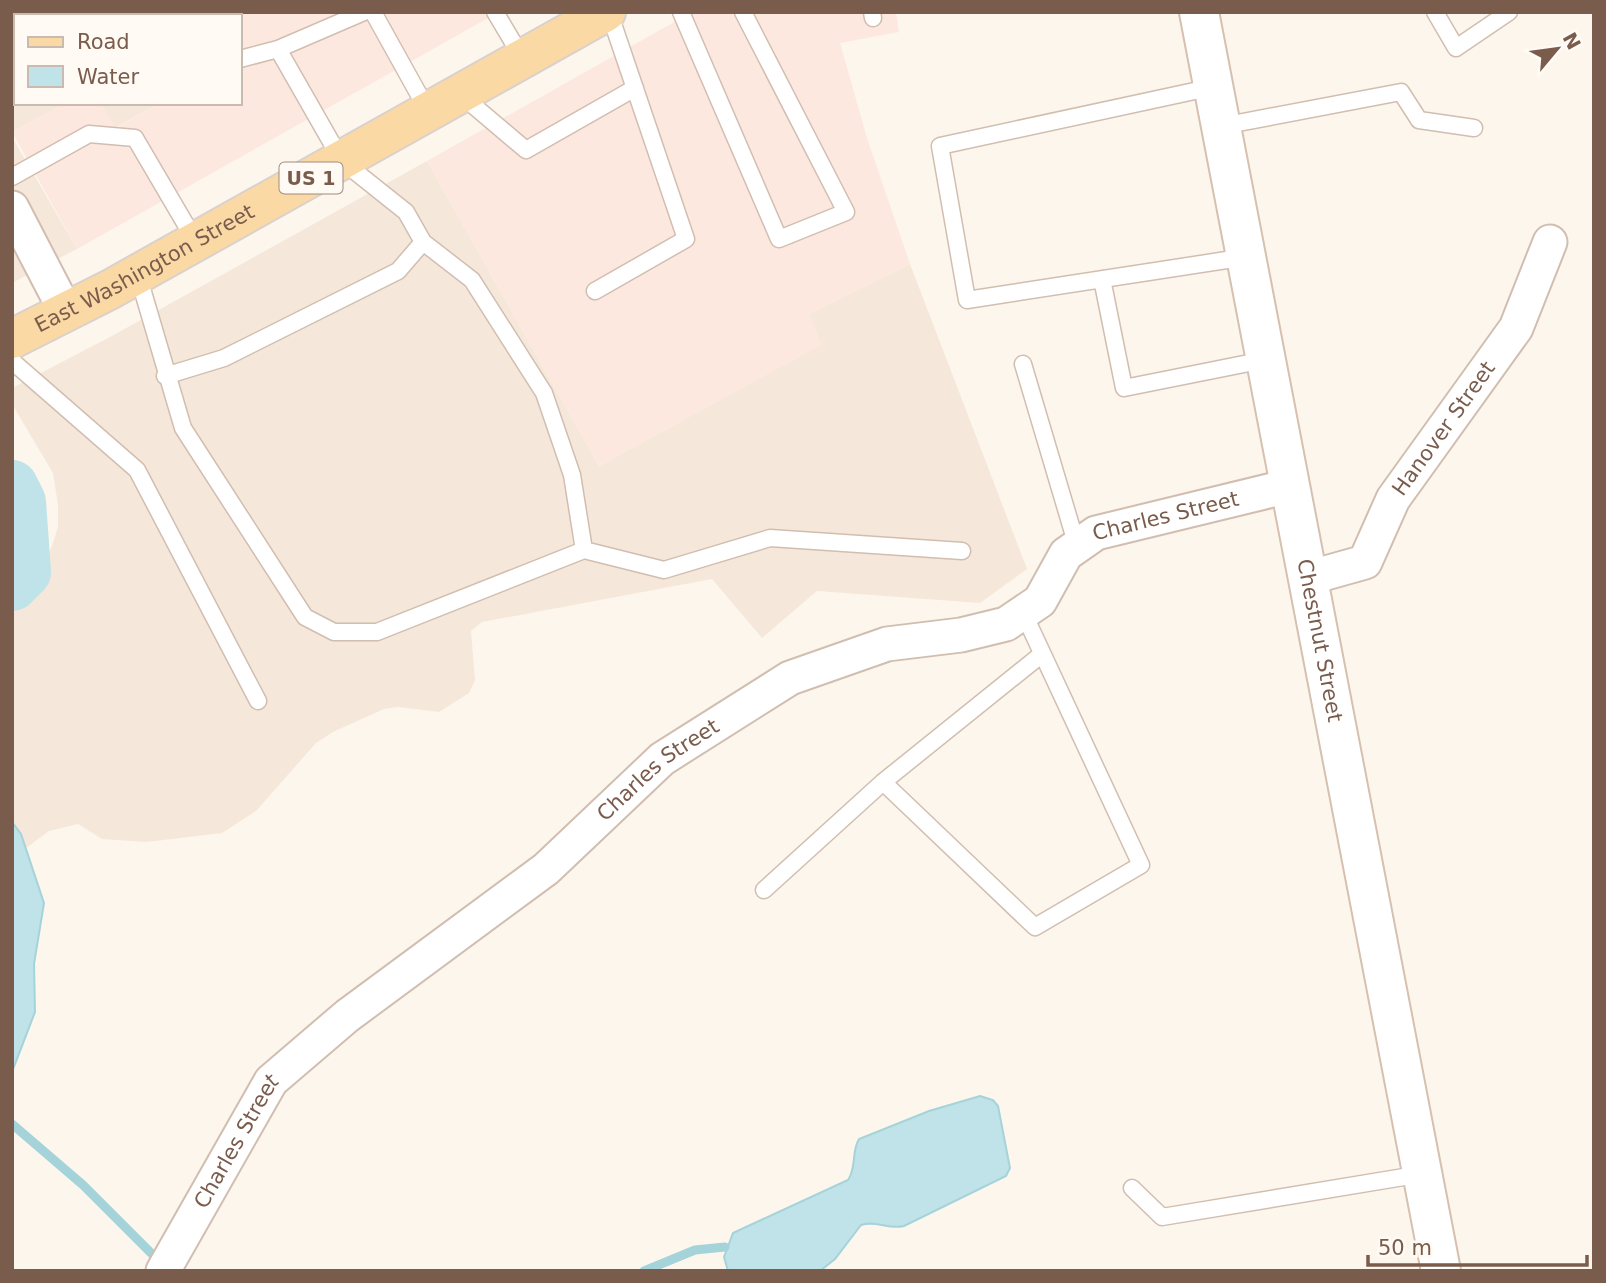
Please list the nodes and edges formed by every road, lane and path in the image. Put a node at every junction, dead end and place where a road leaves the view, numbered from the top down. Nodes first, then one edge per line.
1 (364, 12) edge
2 (373, 12) edge
3 (495, 12) edge
4 (608, 12) edge
5 (681, 12) edge
6 (743, 12) edge
7 (1199, 12) edge
8 (1435, 12) edge
9 (1509, 12) edge
10 (278, 49) junction
11 (242, 58) edge
12 (523, 59) junction
13 (1214, 87) junction
14 (635, 88) junction
15 (445, 104) junction
16 (1222, 126) junction
17 (1474, 128) dead end
18 (342, 161) junction
19 (12, 177) edge
20 (12, 208) edge
21 (196, 242) junction
22 (423, 242) junction
23 (1550, 242) dead end
24 (1246, 257) junction
25 (138, 274) junction
26 (1102, 279) junction
27 (595, 291) dead end
28 (66, 312) junction
29 (12, 339) edge
30 (1265, 360) junction
31 (12, 361) edge
32 (1023, 364) dead end
33 (166, 376) junction
34 (1289, 486) junction
35 (1077, 546) junction
36 (584, 550) junction
37 (962, 551) dead end
38 (1308, 578) junction
39 (1023, 612) junction
40 (1042, 654) junction
41 (258, 701) dead end
42 (883, 782) junction
43 (764, 890) dead end
44 (1422, 1174) junction
45 (1132, 1188) dead end
46 (163, 1271) edge
47 (1441, 1271) edge

1 - 10 lane
2 - 15 lane
3 - 12 lane
4 - 12 main road, East Washington Street / US 1
4 - 14 lane
5 - 6 lane
7 - 13 street, Chestnut Street
8 - 9 lane
10 - 11 lane
10 - 18 lane
12 - 15 main road, East Washington Street / US 1
13 - 16 street, Chestnut Street
13 - 26 lane
14 - 15 lane
14 - 27 lane
15 - 18 main road, East Washington Street / US 1
16 - 17 lane
16 - 24 street, Chestnut Street
18 - 21 main road, East Washington Street / US 1
18 - 22 lane
19 - 21 lane
20 - 28 street
21 - 25 main road, East Washington Street / US 1
22 - 33 lane
22 - 36 lane
23 - 38 street, Hanover Street
24 - 26 lane
24 - 30 street, Chestnut Street
25 - 28 main road, East Washington Street / US 1
25 - 33 lane
26 - 30 lane
28 - 29 main road, East Washington Street / US 1
30 - 34 street, Chestnut Street
31 - 41 lane
32 - 35 lane
33 - 36 lane
34 - 35 street, Charles Street
34 - 38 street, Chestnut Street
35 - 39 street, Charles Street
36 - 37 lane
38 - 44 street, Chestnut Street
39 - 40 lane
39 - 46 street, Charles Street
40 - 42 lane
40 - 42 lane
42 - 43 lane
44 - 45 lane
44 - 47 street, Chestnut Street

